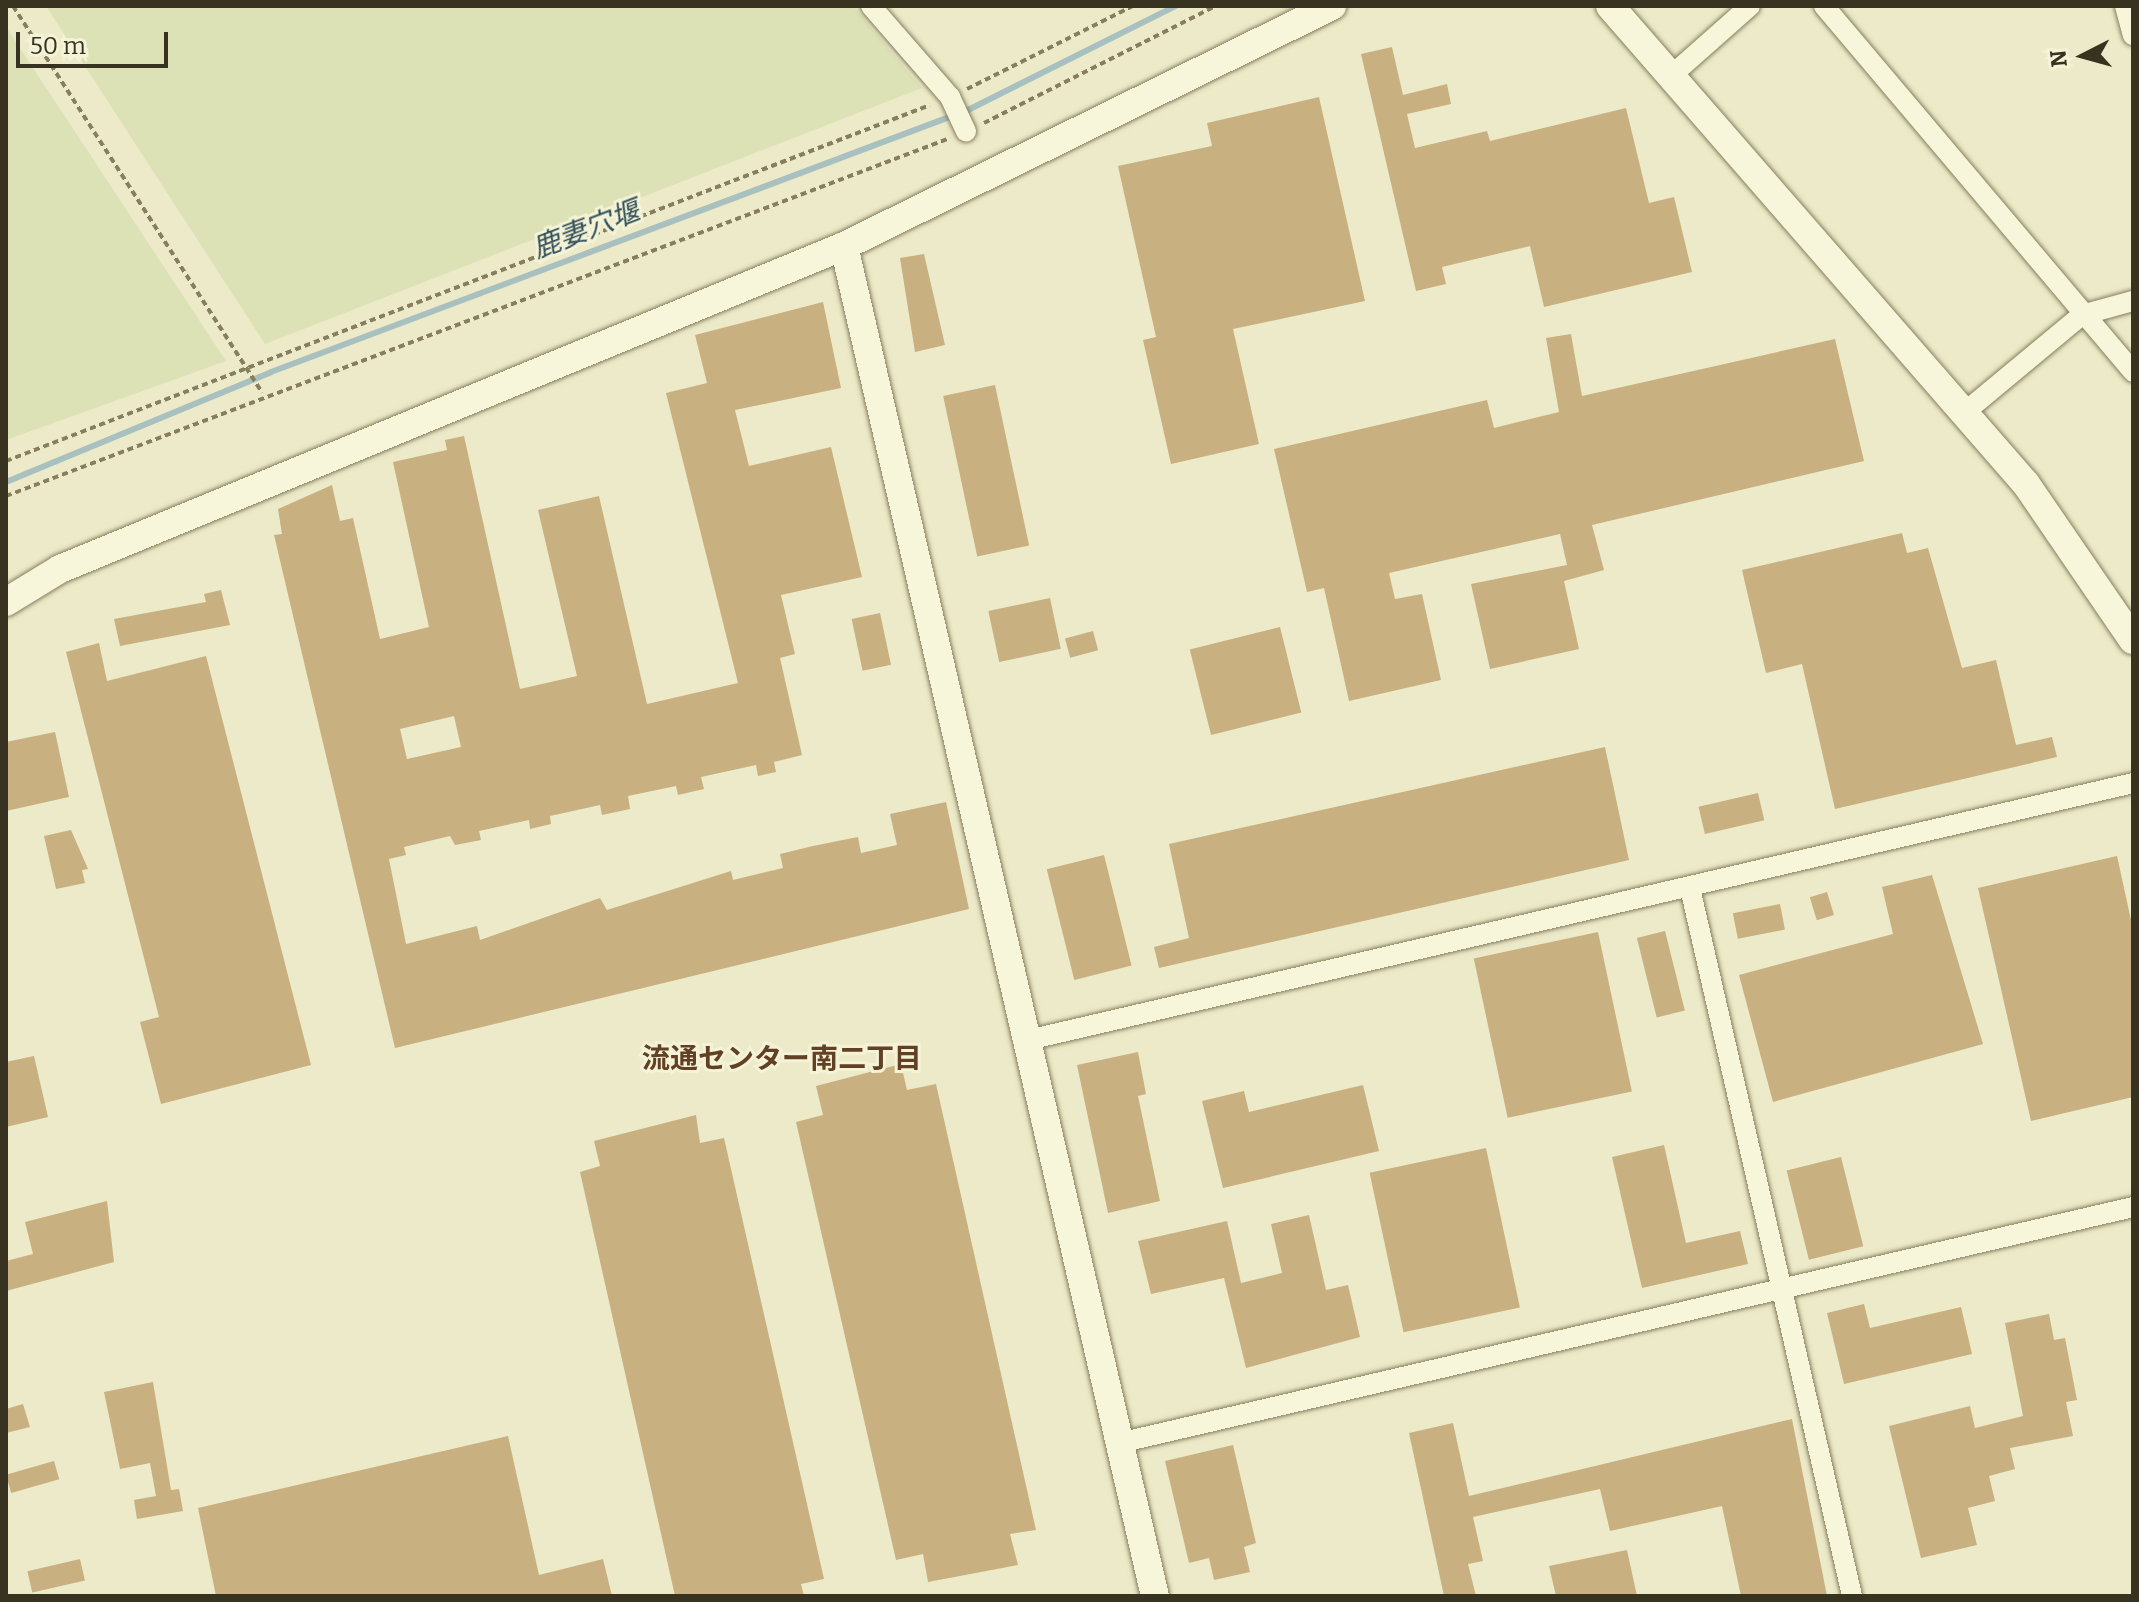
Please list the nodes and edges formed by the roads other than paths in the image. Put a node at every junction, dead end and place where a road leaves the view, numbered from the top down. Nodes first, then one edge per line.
1 (871, 6) edge
2 (1332, 6) edge
3 (1610, 6) edge
4 (1750, 6) edge
5 (1824, 6) edge
6 (2125, 6) edge
7 (2133, 35) edge
8 (1672, 75) junction
9 (957, 116) road end
10 (844, 246) junction
11 (2133, 301) edge
12 (2082, 315) junction
13 (2133, 372) edge
14 (1965, 412) junction
15 (6, 602) edge
16 (2133, 640) edge
17 (2133, 783) edge
18 (1690, 888) junction
19 (1028, 1040) junction
20 (2133, 1207) edge
21 (1780, 1290) junction
22 (1119, 1443) junction
23 (1155, 1596) edge
24 (1852, 1596) edge

1 - 9 street
2 - 10 street
3 - 8 street
4 - 8 street
5 - 12 street
6 - 7 street
8 - 14 street
10 - 15 street
10 - 19 street
11 - 12 street
12 - 13 street
12 - 14 street
14 - 16 street
17 - 18 street
18 - 19 street
18 - 21 street
19 - 22 street
20 - 21 street
21 - 22 street
21 - 24 street
22 - 23 street

